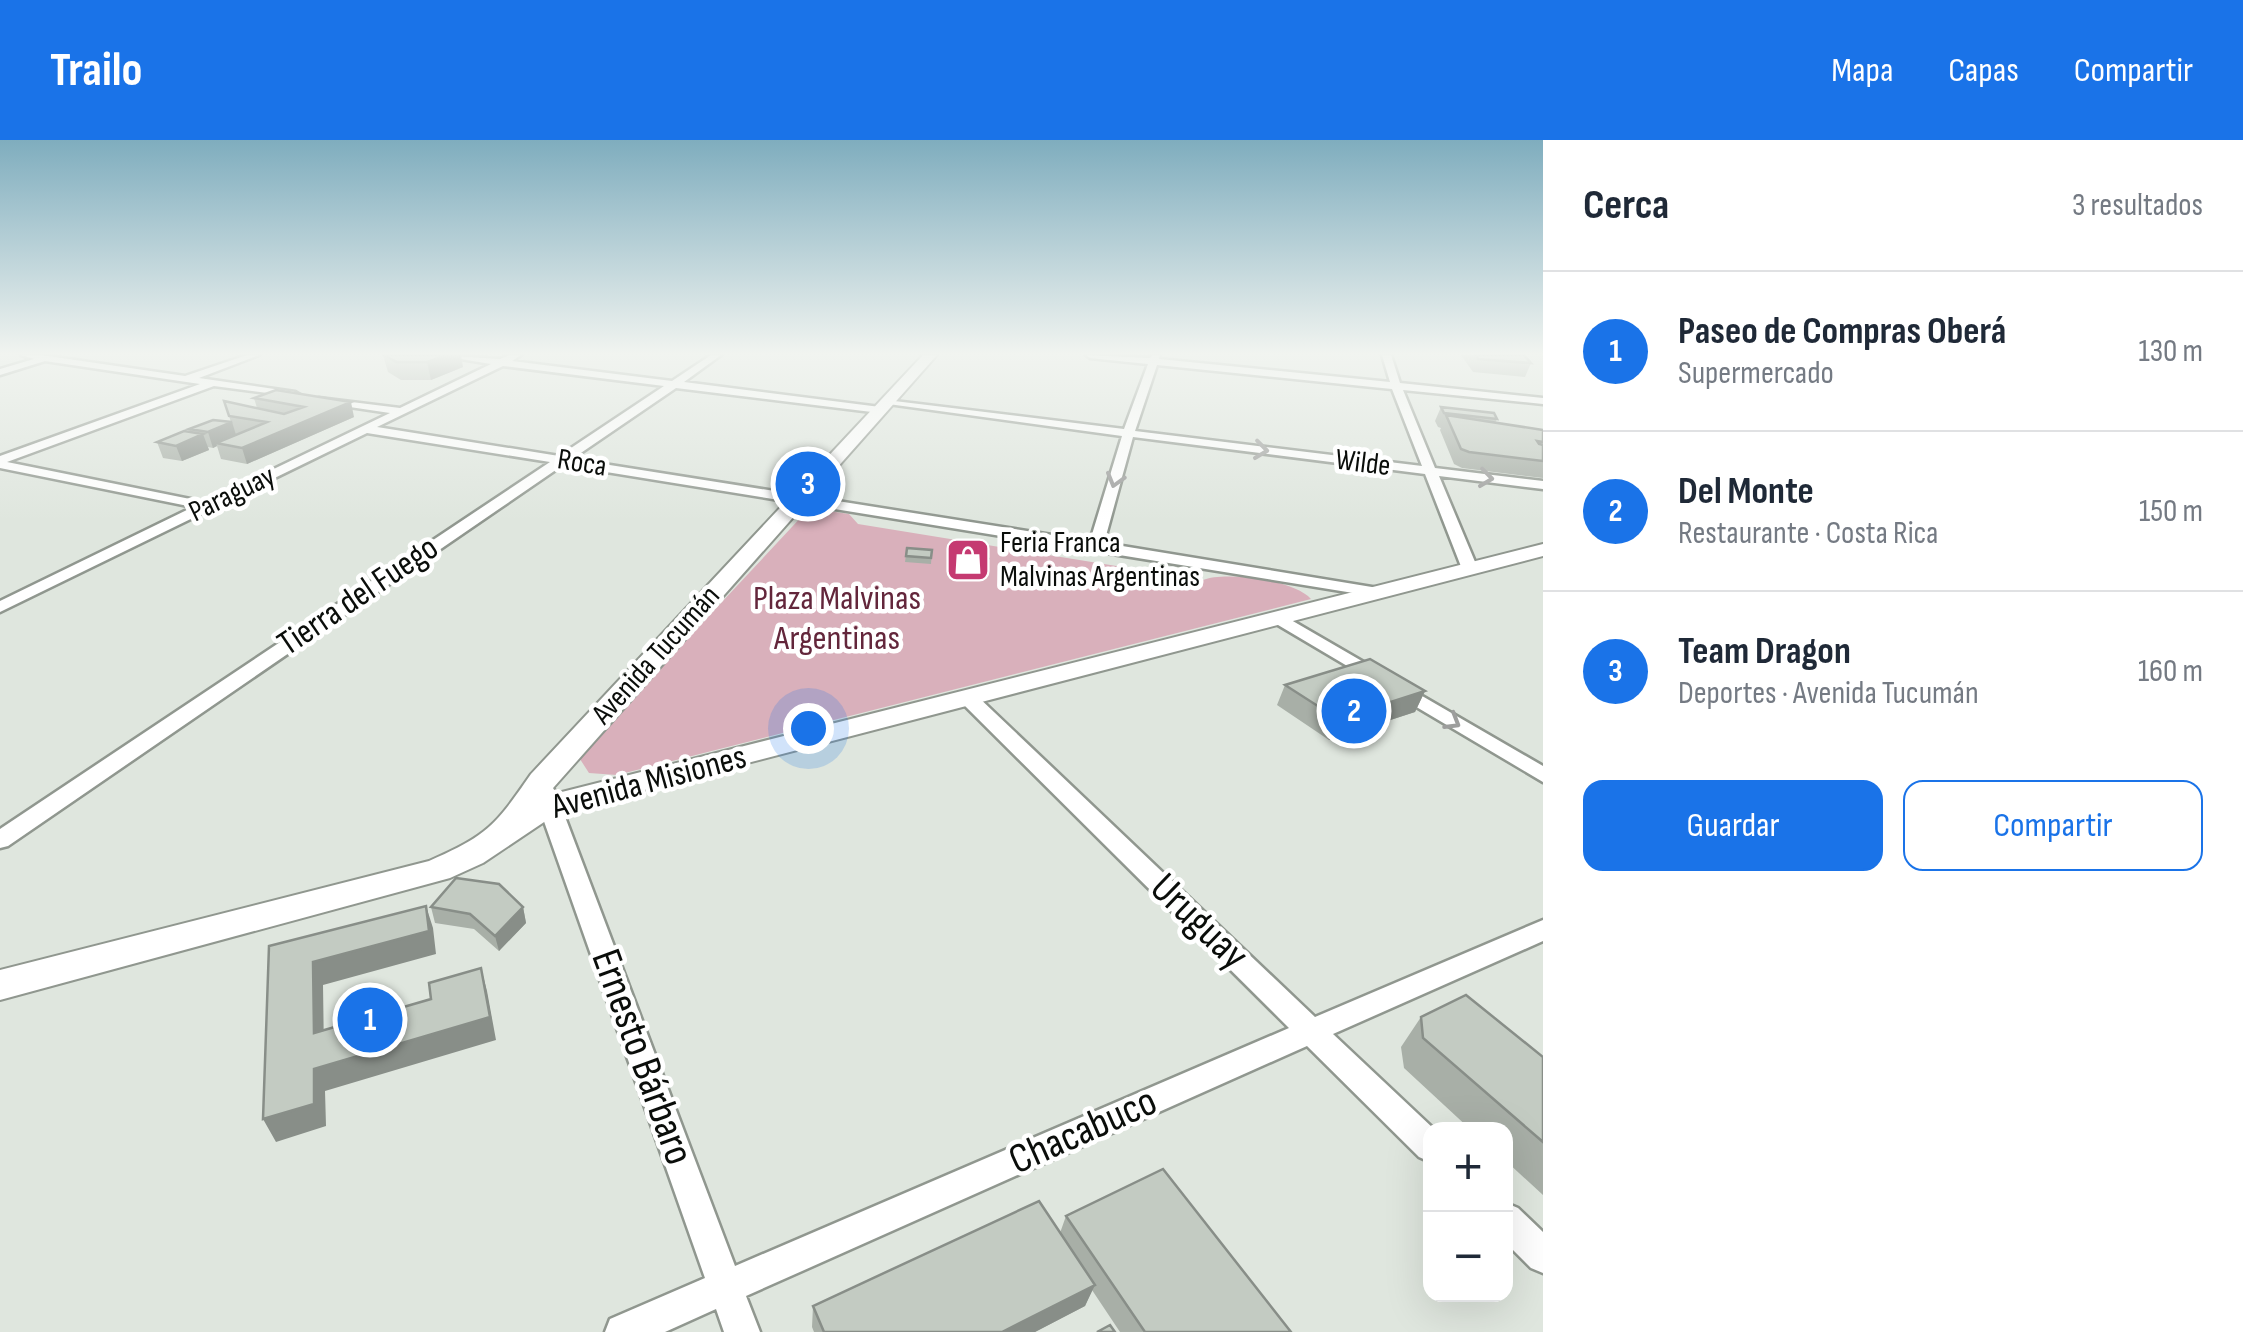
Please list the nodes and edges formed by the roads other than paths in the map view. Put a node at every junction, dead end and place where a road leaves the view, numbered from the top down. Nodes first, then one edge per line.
1 (139, 411) edge
2 (391, 411) edge
3 (403, 411) edge
4 (632, 411) edge
5 (880, 411) edge
6 (916, 411) edge
7 (1136, 411) edge
8 (1405, 411) edge
9 (400, 412) junction
10 (365, 429) junction
11 (1128, 434) junction
12 (557, 460) junction
13 (0, 462) edge
14 (1429, 472) junction
15 (1543, 486) edge
16 (800, 498) junction
17 (206, 506) junction
18 (1096, 546) junction
19 (1538, 555) edge
20 (1470, 569) junction
21 (1378, 592) junction
22 (0, 606) edge
23 (1279, 618) junction
24 (968, 698) junction
25 (1543, 776) edge
26 (545, 793) junction
27 (0, 840) edge
28 (1543, 930) edge
29 (0, 986) edge
30 (1312, 1031) junction
31 (1423, 1140) edge
32 (1513, 1227) edge
33 (1543, 1256) edge
34 (726, 1287) junction
35 (624, 1332) edge
36 (742, 1332) edge

1 - 13 street
2 - 9 street
3 - 9 street, Paraguay
4 - 12 street, Tierra del Fuego
5 - 16 main road, Avenida Tucumán
6 - 11 street, Wilde
7 - 11 street
8 - 14 street
9 - 10 street, Paraguay
10 - 12 street, Roca
10 - 17 street, Paraguay
11 -> 14 street, Wilde
11 -> 18 street
12 - 16 street, Roca
12 - 27 street, Tierra del Fuego
13 - 17 street
14 -> 15 street, Wilde
14 - 20 street
16 - 18 street, Roca
16 - 26 main road, Avenida Tucumán
17 - 22 street, Paraguay
18 - 21 street, Roca
19 - 20 main road, Avenida Misiones
20 - 21 main road, Avenida Misiones
21 - 23 main road, Avenida Misiones
23 - 24 main road, Avenida Misiones
23 -> 25 street
24 - 26 main road, Avenida Misiones
24 - 30 street, Uruguay
26 - 29 main road, Avenida Misiones
26 - 34 street, Ernesto Bárbaro
28 - 30 street, Chacabuco
30 - 31 street, Uruguay
30 - 34 street, Chacabuco
32 - 33 street
34 - 35 street, Chacabuco
34 - 36 street, Ernesto Bárbaro

